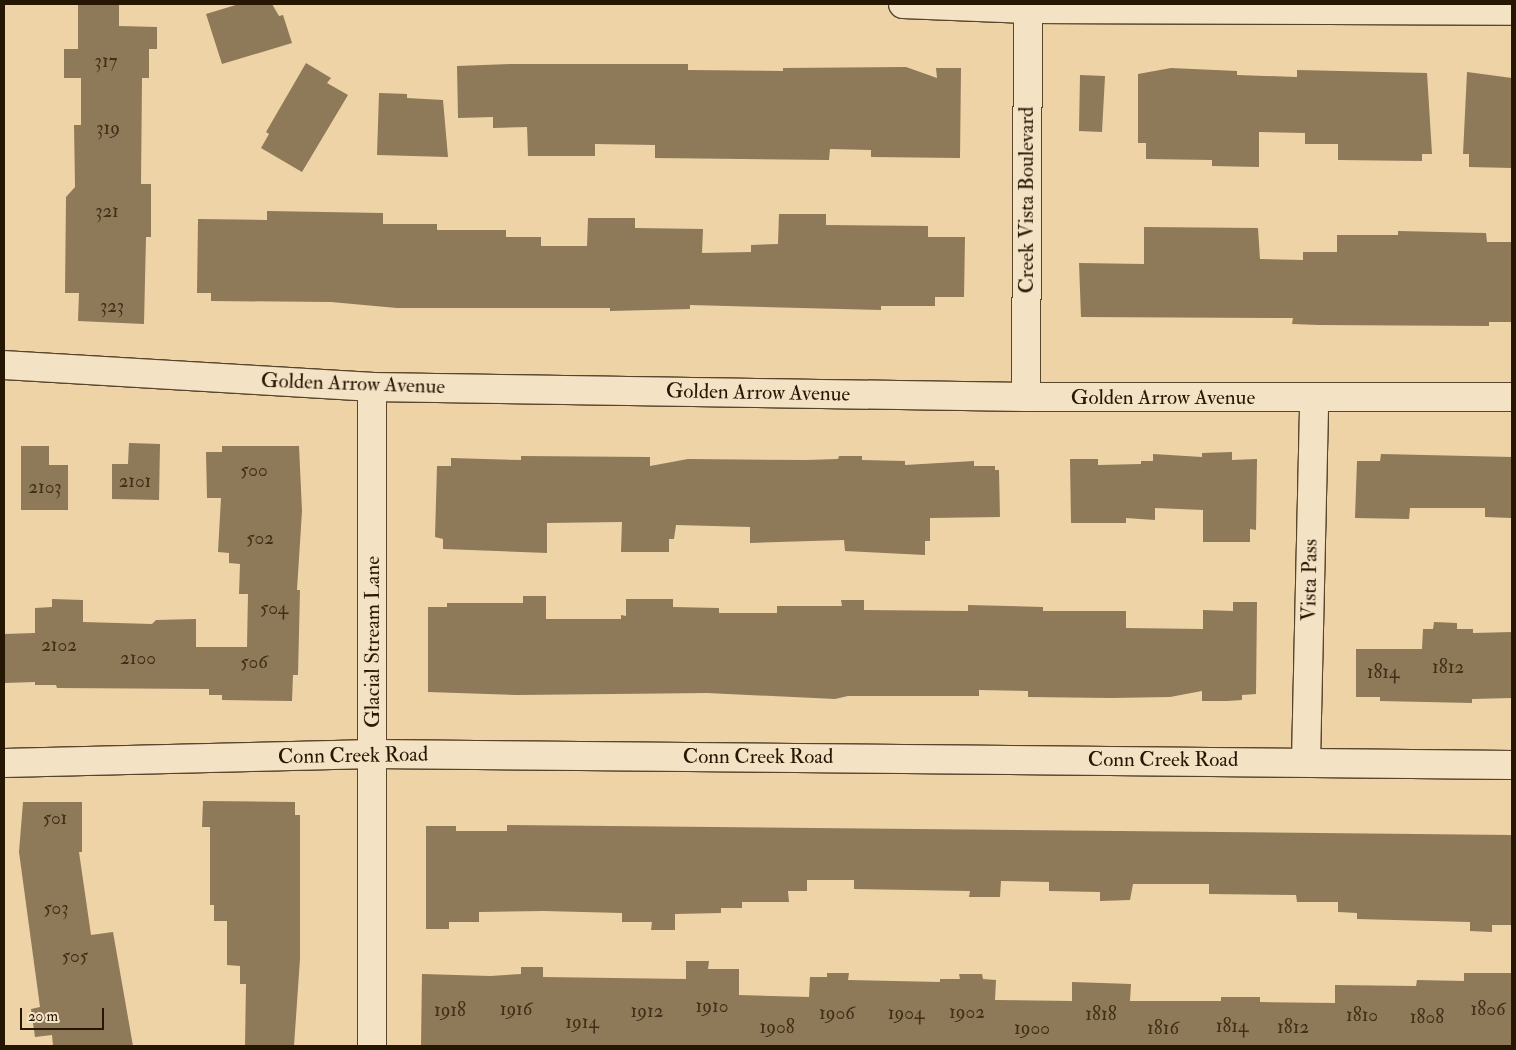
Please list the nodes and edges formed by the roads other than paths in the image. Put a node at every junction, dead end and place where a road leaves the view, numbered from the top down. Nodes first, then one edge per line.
1 (903, 4) edge
2 (1028, 6) edge
3 (1512, 11) edge
4 (4, 365) edge
5 (372, 387) junction
6 (1026, 397) junction
7 (1512, 397) edge
8 (1314, 399) junction
9 (374, 754) junction
10 (1306, 761) junction
11 (4, 763) edge
12 (1512, 765) edge
13 (372, 1046) edge

1 - 2 street
2 - 3 street
2 - 6 street, Creek Vista Boulevard
4 - 5 street, Golden Arrow Avenue
5 - 6 street, Golden Arrow Avenue
5 - 9 street, Glacial Stream Lane
6 - 8 street, Golden Arrow Avenue
7 - 8 street, Golden Arrow Avenue
8 - 10 street, Vista Pass
9 - 10 street, Conn Creek Road
9 - 11 street, Conn Creek Road
9 - 13 street, Glacial Stream Lane
10 - 12 street, Conn Creek Road

